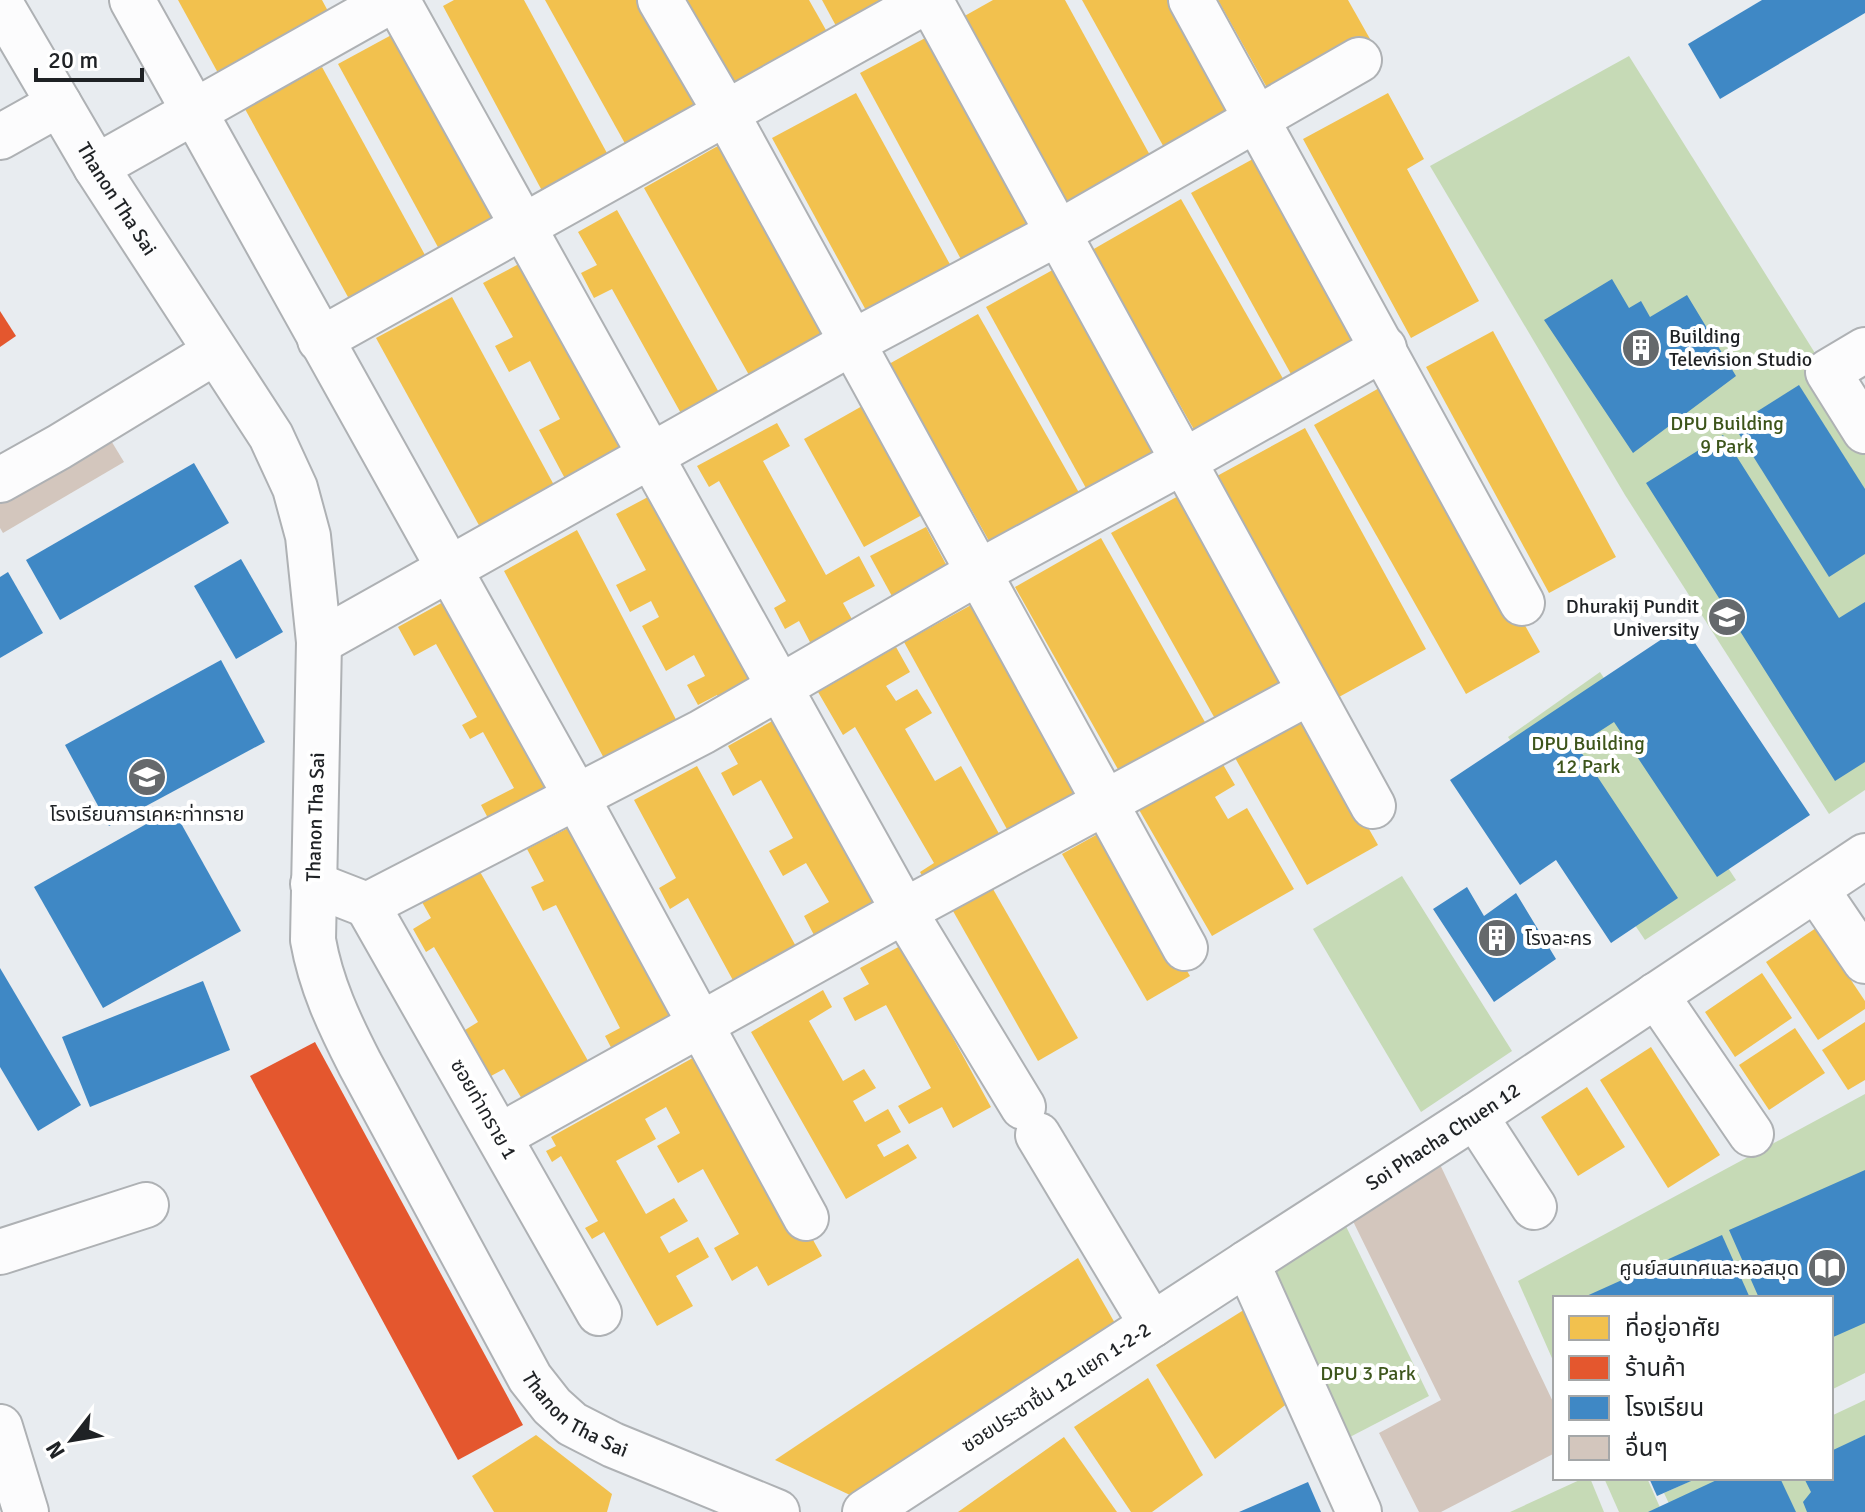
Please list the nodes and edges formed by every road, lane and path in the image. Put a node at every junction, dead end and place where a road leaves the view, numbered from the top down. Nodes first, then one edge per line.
1 (132, 0) edge
2 (395, 0) edge
3 (660, 0) edge
4 (929, 0) edge
5 (1191, 0) edge
6 (0, 3) edge
7 (345, 11) edge
8 (1359, 60) dead end
9 (59, 104) junction
10 (193, 111) junction
11 (725, 111) junction
12 (1256, 118) junction
13 (0, 137) edge
14 (96, 167) junction
15 (522, 226) junction
16 (1058, 233) junction
17 (320, 340) junction
18 (853, 342) junction
19 (1384, 348) junction
20 (1865, 350) edge
21 (215, 352) junction
22 (1865, 431) edge
23 (651, 457) junction
24 (1184, 461) junction
25 (0, 480) edge
26 (450, 570) junction
27 (979, 572) junction
28 (1522, 603) dead end
29 (319, 642) junction
30 (781, 686) junction
31 (1310, 692) junction
32 (577, 798) junction
33 (1104, 803) junction
34 (1373, 806) dead end
35 (1865, 856) edge
36 (313, 884) junction
37 (1816, 889) junction
38 (367, 905) junction
39 (904, 911) junction
40 (1185, 948) dead end
41 (1865, 961) edge
42 (1656, 995) junction
43 (700, 1022) junction
44 (1475, 1116) junction
45 (1751, 1134) dead end
46 (500, 1136) junction
47 (146, 1205) dead end
48 (1534, 1207) dead end
49 (806, 1218) dead end
50 (0, 1252) edge
51 (1247, 1263) junction
52 (599, 1313) dead end
53 (1152, 1325) junction
54 (0, 1427) edge
55 (26, 1512) edge
56 (777, 1512) edge
57 (865, 1512) edge
58 (1359, 1512) edge

1 - 10 street
2 - 7 street
2 - 15 street
3 - 11 street
4 - 11 street
4 - 16 street
5 - 12 street
6 - 9 street, Thanon Tha Sai
7 - 10 street
8 - 12 street
9 - 13 street
9 - 14 street, Thanon Tha Sai
10 - 14 street
10 - 17 street
11 - 15 street
11 - 18 street
12 - 16 street
12 - 19 street
14 - 21 street, Thanon Tha Sai
15 - 17 street
15 - 23 street
16 - 18 street
16 - 24 street
17 - 26 street
18 - 23 street
18 - 27 street
19 - 24 street
19 - 28 street
20 - 22 street
21 - 25 street
21 - 29 street, Thanon Tha Sai
23 - 26 street
23 - 30 street
24 - 27 street
24 - 31 street
26 - 29 street
26 - 32 street
27 - 30 street
27 - 33 street
29 - 36 street, Thanon Tha Sai
30 - 32 street
30 - 39 street
31 - 33 street
31 - 34 street
32 - 38 street
32 - 43 street
33 - 39 street
33 - 40 street
35 - 37 street, Soi Phacha Chuen 12
36 - 38 street
36 - 56 street, Thanon Tha Sai
37 - 41 street
37 - 42 street, Soi Phacha Chuen 12
38 - 46 street, ซอยท่าทราย 1
39 - 43 street
39 - 53 street
42 - 44 street, Soi Phacha Chuen 12
42 - 45 street
43 - 46 street
43 - 49 street
44 - 48 street
44 - 51 street, Soi Phacha Chuen 12
46 - 52 street, ซอยท่าทราย 1
47 - 50 street
51 - 53 street, ซอยประชาชื่น 12 แยก 1-2-2
51 - 58 street
53 - 57 street, ซอยประชาชื่น 12 แยก 1-2-2
54 - 55 street

